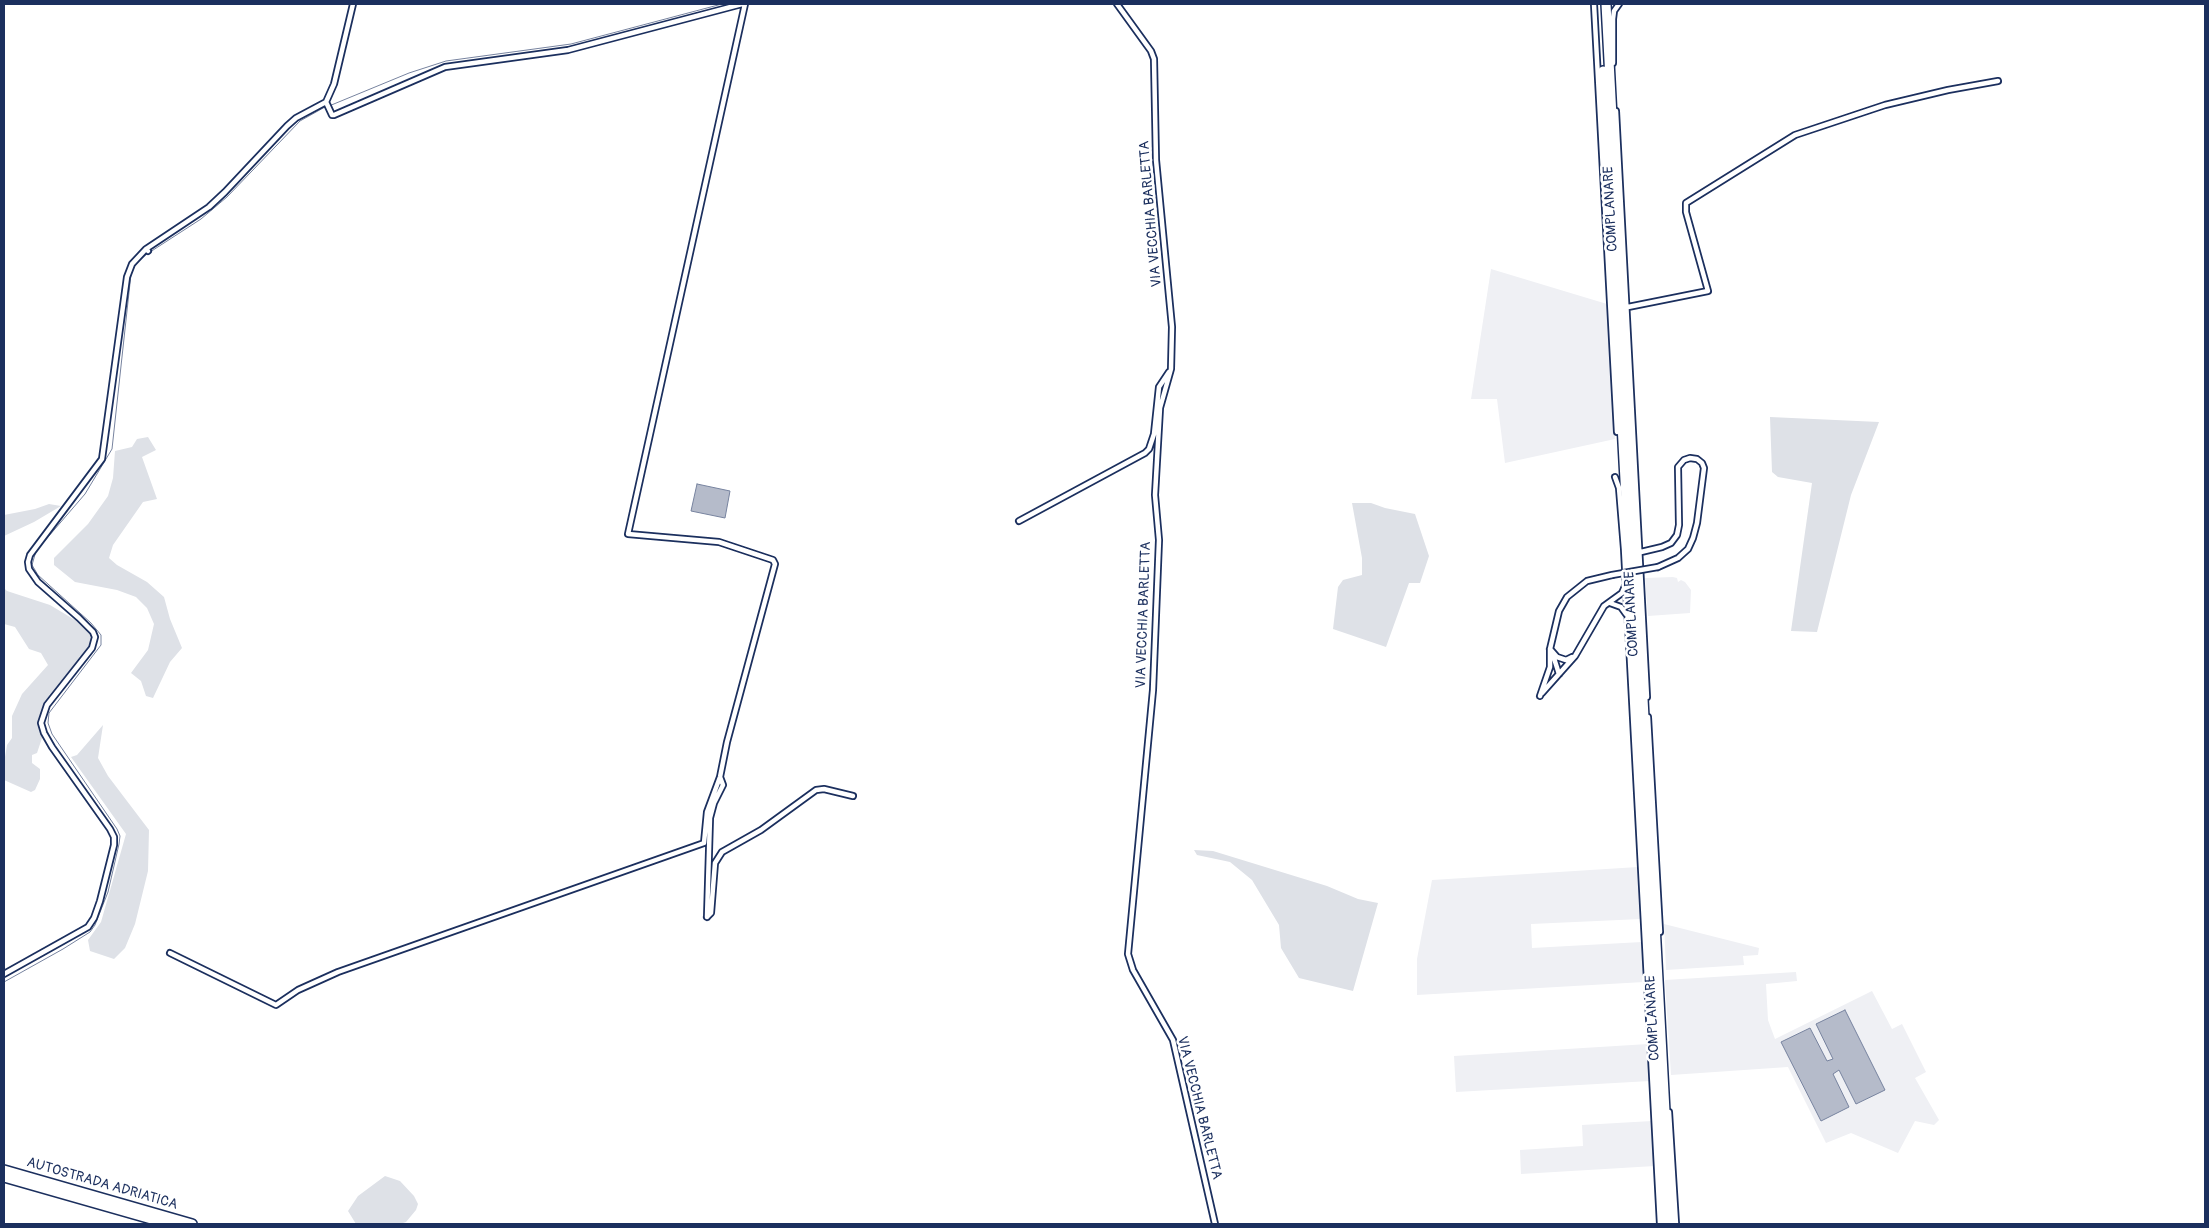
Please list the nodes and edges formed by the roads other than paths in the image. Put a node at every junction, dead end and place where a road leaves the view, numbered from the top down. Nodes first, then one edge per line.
1 (353, 4) edge
2 (743, 4) edge
3 (1117, 4) edge
4 (1594, 4) edge
5 (1600, 4) edge
6 (1606, 4) edge
7 (1612, 4) edge
8 (1620, 4) edge
9 (1608, 52) junction
10 (1998, 81) dead end
11 (328, 105) junction
12 (1628, 307) junction
13 (1171, 369) junction
14 (1617, 432) dead end
15 (1615, 477) dead end
16 (1019, 521) dead end
17 (1640, 552) junction
18 (1626, 582) junction
19 (1626, 600) junction
20 (1610, 603) junction
21 (1628, 617) junction
22 (1550, 649) junction
23 (1574, 656) junction
24 (1550, 667) junction
25 (1559, 674) junction
26 (720, 777) junction
27 (853, 796) dead end
28 (170, 953) dead end
29 (4, 974) edge
30 (4, 1170) edge
31 (4, 1177) edge
32 (169, 1224) edge
33 (192, 1224) edge
34 (1216, 1224) edge
35 (1660, 1224) edge
36 (1665, 1224) edge
37 (1671, 1224) edge
38 (1676, 1224) edge

1 - 11 street
2 - 11 street
2 - 26 street
3 - 13 street, VIA VECCHIA BARLETTA
4 - 14 street, COMPLANARE
5 - 36 highway
6 - 9 highway
7 - 9 highway
8 - 12 street, COMPLANARE
9 - 37 highway
10 - 12 street
11 - 29 street
12 - 17 street, COMPLANARE
13 - 16 street
13 - 34 street, VIA VECCHIA BARLETTA
15 - 18 street, COMPLANARE
17 - 22 street, bridge
17 - 38 street, COMPLANARE
18 - 19 street, COMPLANARE
18 - 20 street
19 - 20 street
19 - 21 street, COMPLANARE
20 - 21 street
20 - 23 street
21 - 35 street, COMPLANARE
22 - 23 street
22 - 24 street
22 - 25 street
23 - 25 street
24 - 25 street
24 - 25 street
26 - 27 street
26 - 28 street
30 - 33 highway, AUTOSTRADA ADRIATICA
31 - 32 highway, AUTOSTRADA ADRIATICA

